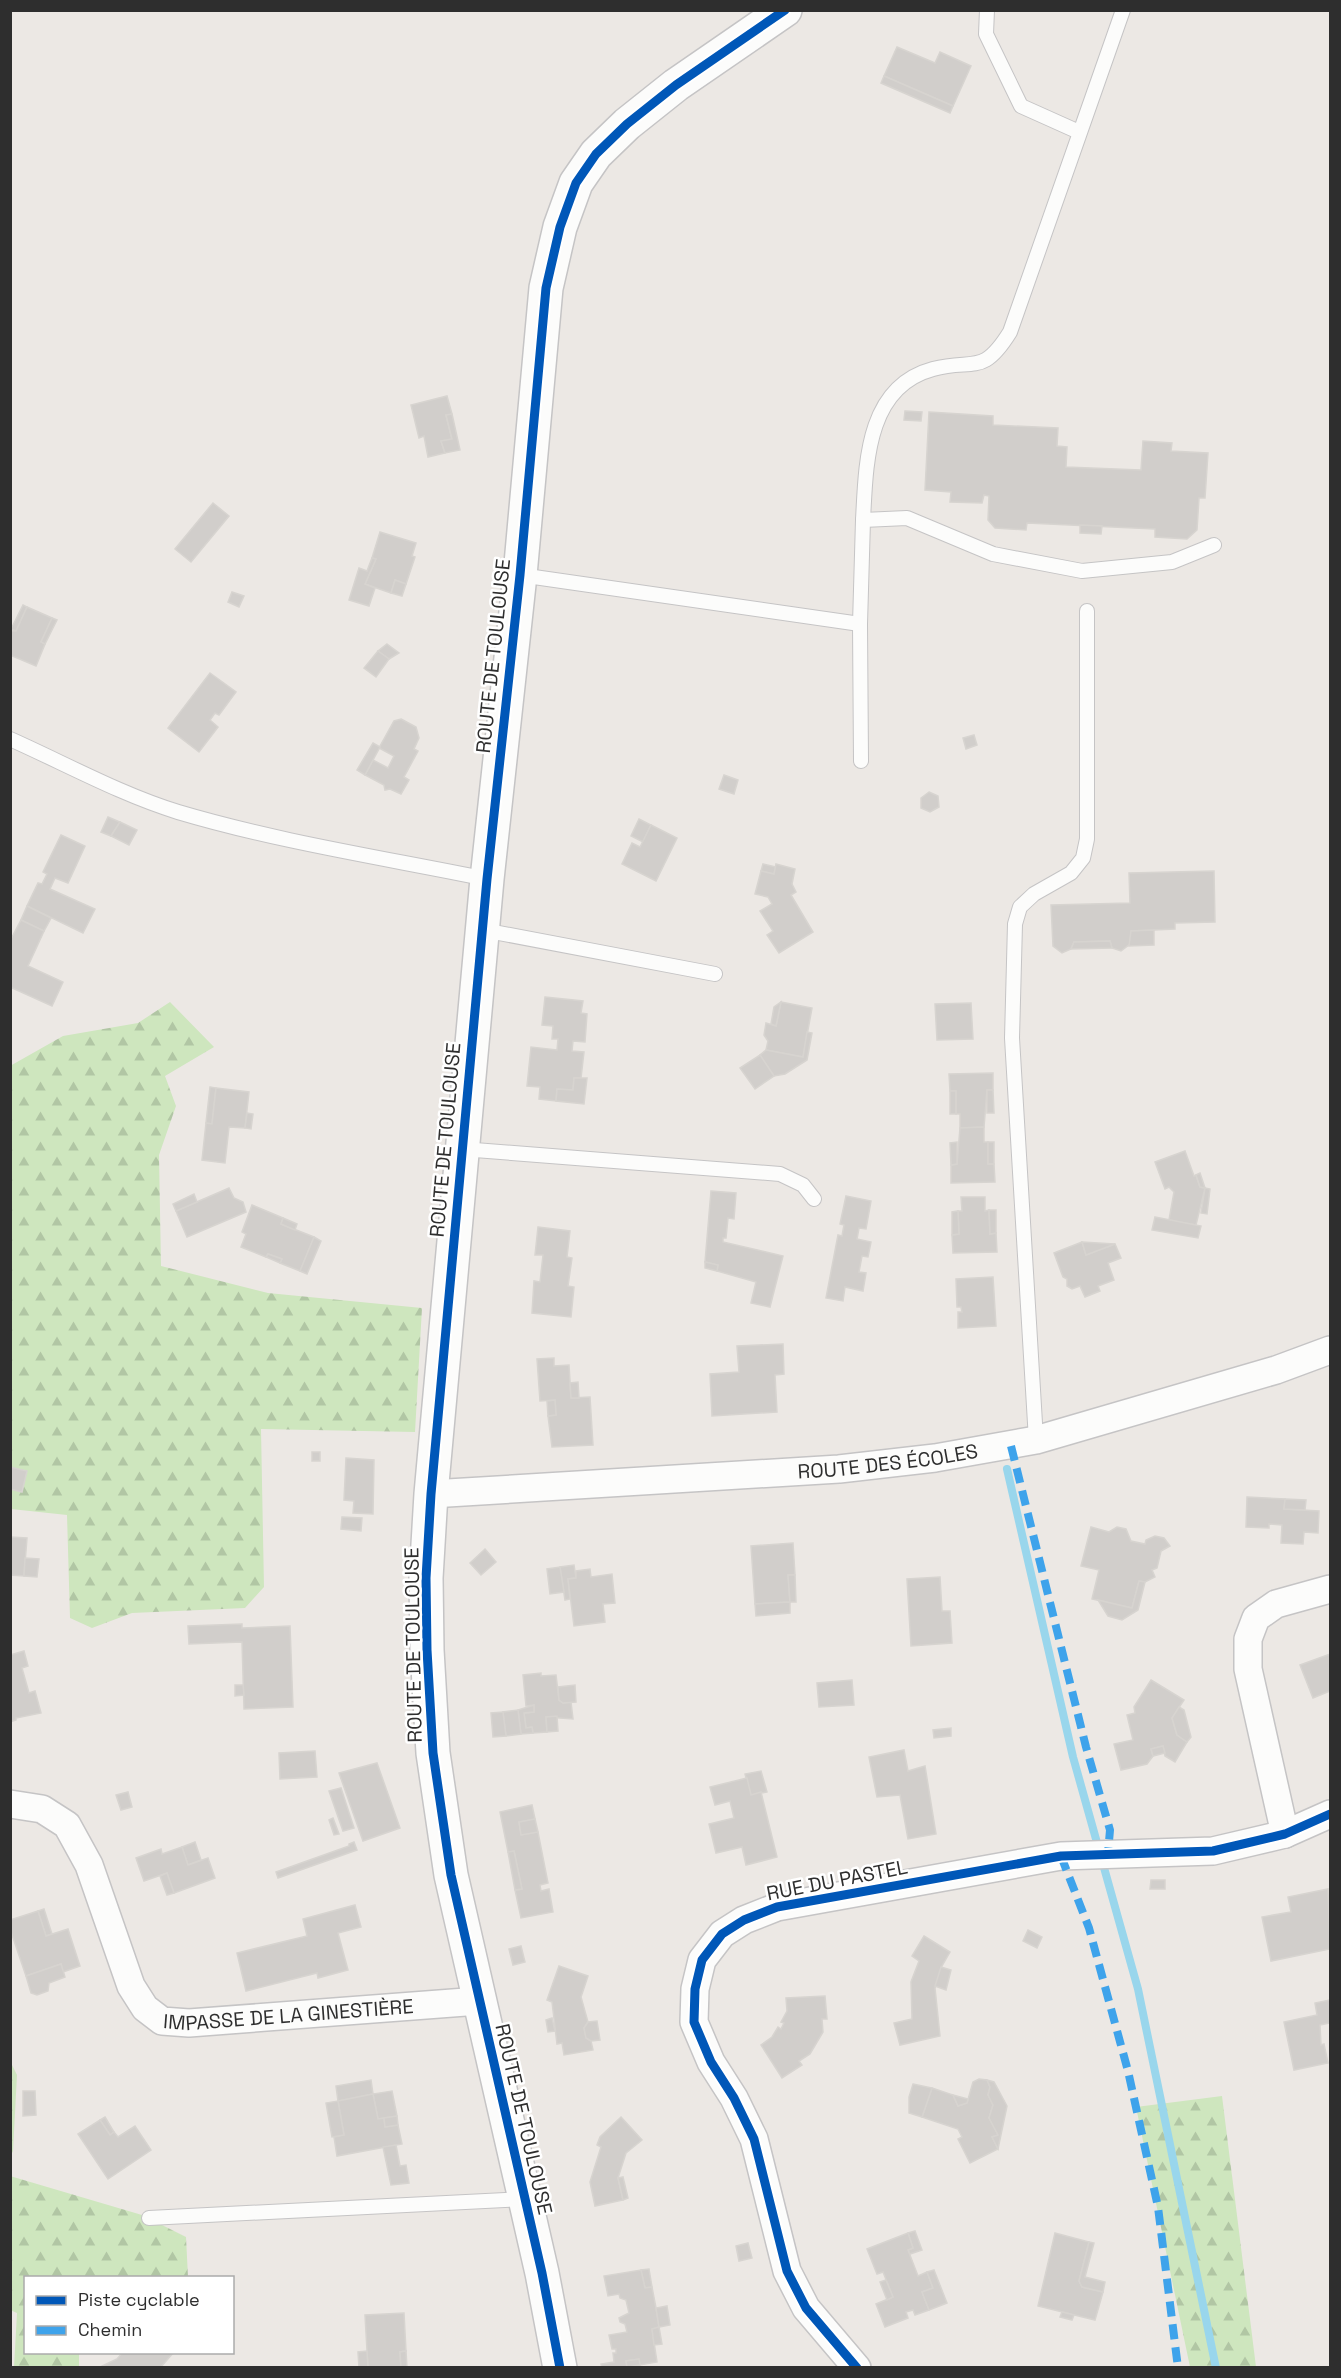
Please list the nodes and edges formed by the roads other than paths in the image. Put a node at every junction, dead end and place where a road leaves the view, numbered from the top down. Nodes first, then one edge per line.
1 (785, 10) edge
2 (987, 10) edge
3 (1123, 10) edge
4 (1079, 132) junction
5 (863, 520) junction
6 (1214, 545) dead end
7 (520, 575) junction
8 (1087, 611) dead end
9 (860, 624) junction
10 (10, 739) edge
11 (861, 761) dead end
12 (487, 879) junction
13 (483, 930) junction
14 (715, 974) dead end
15 (462, 1149) junction
16 (814, 1199) dead end
17 (1330, 1350) edge
18 (1036, 1440) junction
19 (431, 1494) junction
20 (1330, 1589) edge
21 (10, 1804) edge
22 (1330, 1814) edge
23 (1285, 1834) junction
24 (479, 2001) junction
25 (523, 2199) junction
26 (149, 2218) dead end
27 (560, 2367) edge
28 (857, 2367) edge

1 - 7 street, ROUTE DE TOULOUSE
2 - 4 lane
3 - 4 lane
4 - 5 lane
5 - 6 lane
5 - 9 lane
7 - 9 lane
7 - 12 street, ROUTE DE TOULOUSE
8 - 18 lane
9 - 11 lane
10 - 12 lane
12 - 13 street, ROUTE DE TOULOUSE
13 - 14 lane
13 - 15 street, ROUTE DE TOULOUSE
15 - 16 lane
15 - 19 street, ROUTE DE TOULOUSE
17 - 18 street, ROUTE DES ÉCOLES
18 - 19 street, ROUTE DES ÉCOLES
19 - 24 street, ROUTE DE TOULOUSE
20 - 23 street
21 - 24 street, IMPASSE DE LA GINESTIÈRE
22 - 23 street, RUE DU PASTEL
23 - 28 street, RUE DU PASTEL
24 - 25 street, ROUTE DE TOULOUSE
25 - 26 lane
25 - 27 street, ROUTE DE TOULOUSE

